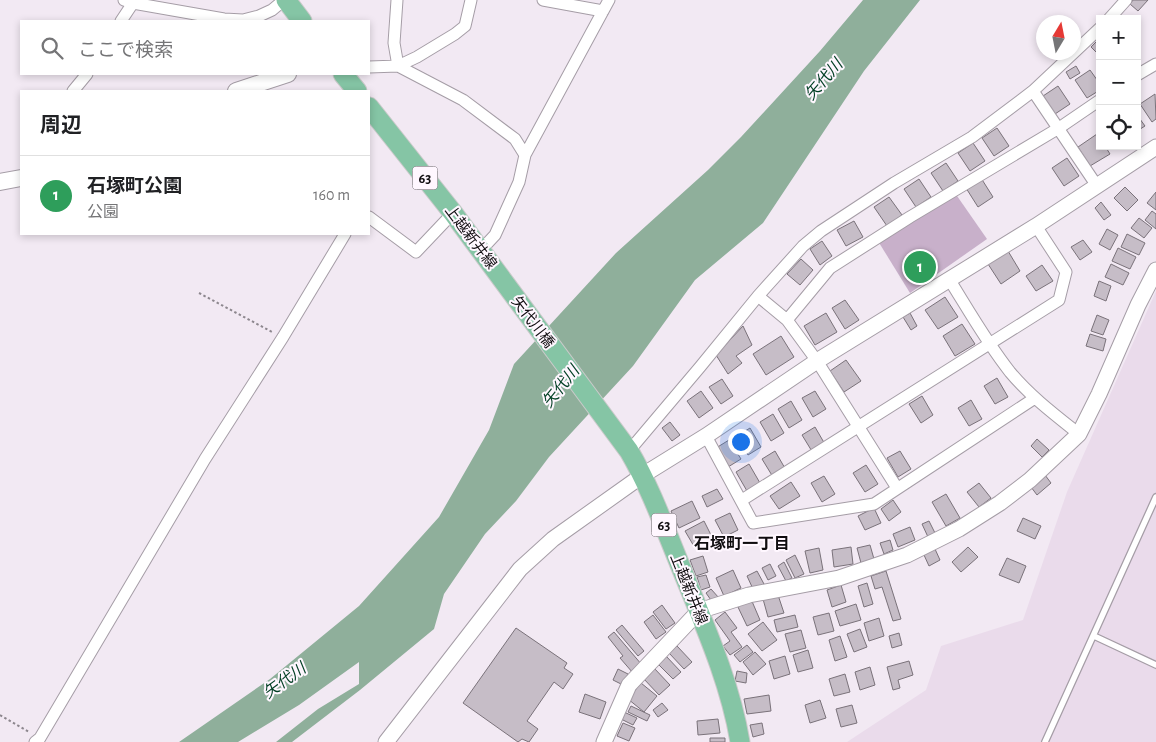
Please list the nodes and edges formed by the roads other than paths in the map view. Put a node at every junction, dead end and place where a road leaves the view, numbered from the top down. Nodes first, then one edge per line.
1 (285, 0) edge
2 (397, 0) edge
3 (471, 0) edge
4 (543, 0) edge
5 (609, 0) edge
6 (1126, 0) edge
7 (131, 1) edge
8 (603, 12) junction
9 (1113, 15) edge
10 (122, 20) edge
11 (301, 20) edge
12 (1096, 32) edge
13 (1156, 64) edge
14 (398, 66) junction
15 (370, 67) edge
16 (1141, 73) edge
17 (86, 75) edge
18 (286, 75) edge
19 (344, 75) edge
20 (255, 88) edge
21 (74, 90) edge
22 (242, 90) edge
23 (356, 90) edge
24 (1034, 91) junction
25 (1096, 103) edge
26 (370, 108) edge
27 (1059, 128) junction
28 (1156, 147) edge
29 (525, 154) junction
30 (20, 177) edge
31 (0, 182) edge
32 (1097, 186) junction
33 (453, 213) junction
34 (370, 218) edge
35 (1036, 226) junction
36 (343, 235) edge
37 (481, 250) junction
38 (1156, 270) edge
39 (498, 274) joint
40 (949, 279) junction
41 (758, 296) junction
42 (786, 320) junction
43 (989, 344) junction
44 (816, 361) junction
45 (1035, 398) junction
46 (859, 426) junction
47 (1079, 434) junction
48 (706, 436) junction
49 (626, 447) junction
50 (643, 476) junction
51 (897, 488) junction
52 (1156, 497) edge
53 (742, 500) junction
54 (699, 611) junction
55 (1094, 636) junction
56 (1156, 665) edge
57 (37, 740) edge
58 (386, 742) edge
59 (604, 742) edge
60 (740, 742) edge
61 (1045, 742) edge

1 - 7 street
1 - 11 main road
2 - 14 street
3 - 14 street
4 - 8 street
5 - 8 street
6 - 9 street
7 - 10 street
8 - 29 street
12 - 24 street
13 - 16 street
14 - 15 street
14 - 29 street
17 - 21 street
18 - 20 main road
19 - 23 main road
20 - 22 main road
24 - 27 street
24 - 41 street
25 - 27 street
26 - 33 main road, 上越新井線 / 63
27 - 32 street
27 - 42 street
28 - 32 street
29 - 37 street
30 - 31 main road
32 - 35 street
33 - 34 street
33 - 37 main road, 上越新井線 / 63
35 - 40 street
35 - 43 street
36 - 57 street
37 - 39 main road, 上越新井線 / 63
38 - 47 street
39 - 49 main road, 矢代川橋 / 63
40 - 43 street
40 - 44 street
41 - 42 street
41 - 49 street
42 - 44 street
43 - 45 street
43 - 46 street
44 - 46 street
44 - 48 street
45 - 47 street
45 - 51 street
46 - 51 street
46 - 53 street
47 - 54 street
48 - 50 street
48 - 53 street
49 - 50 main road, 上越新井線 / 63
50 - 54 main road, 上越新井線 / 63
50 - 58 street
51 - 53 street
52 - 55 lane
54 - 59 street
54 - 60 main road, 上越新井線 / 63
55 - 56 lane
55 - 61 lane

